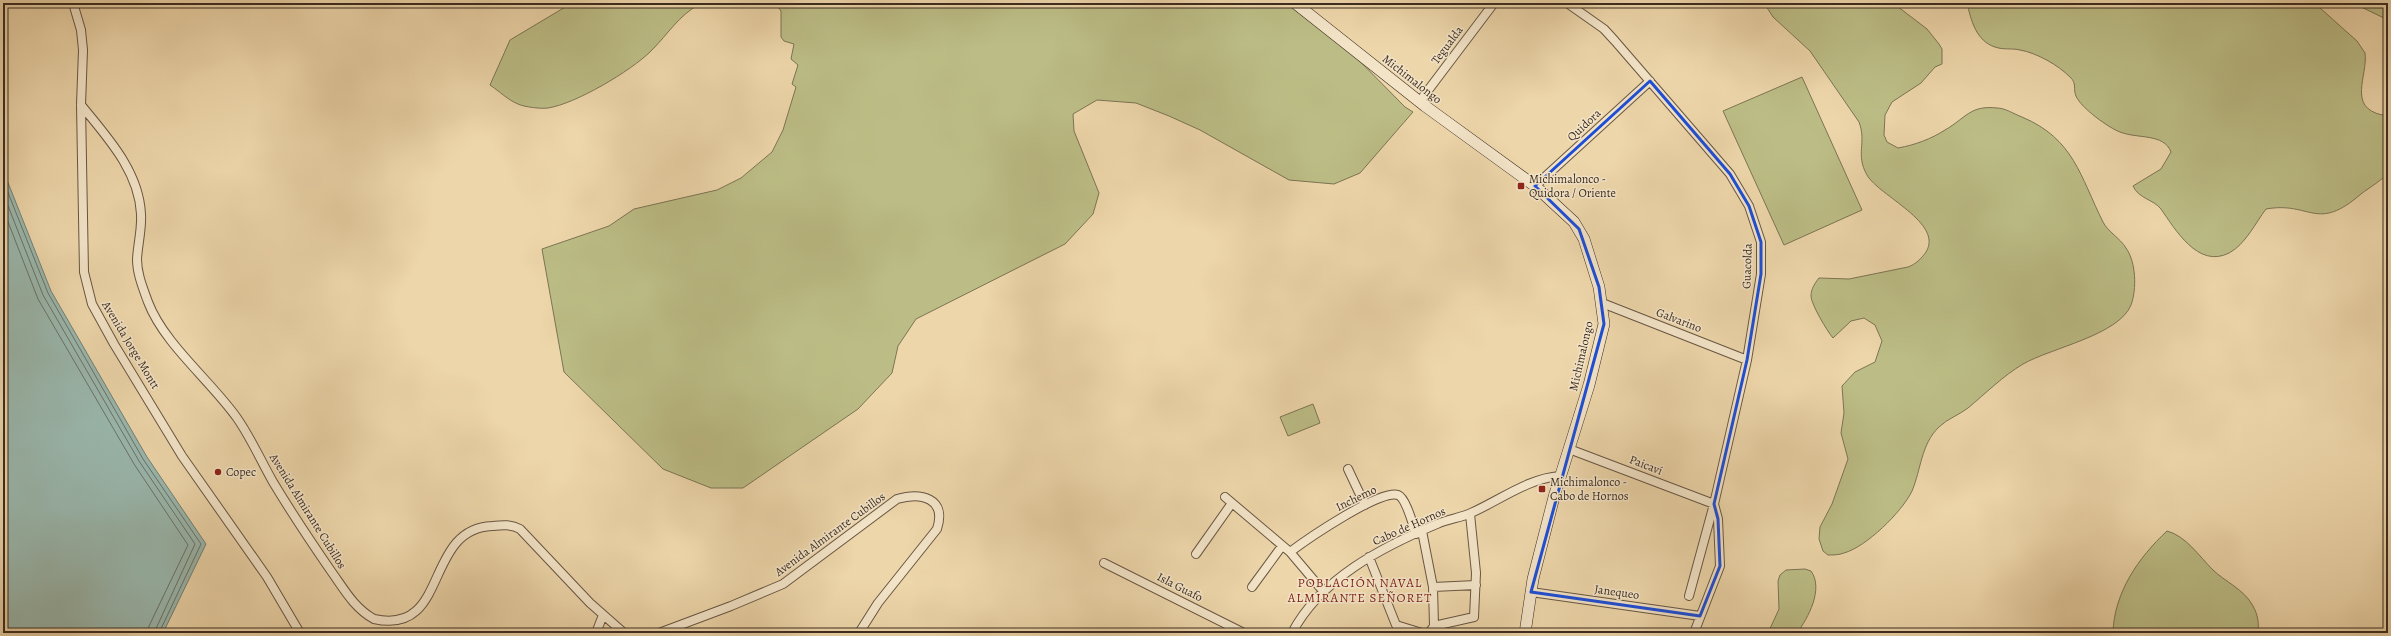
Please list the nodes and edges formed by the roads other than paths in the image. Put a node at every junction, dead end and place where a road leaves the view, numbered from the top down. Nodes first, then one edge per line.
1 (73, 3) edge
2 (1494, 3) edge
3 (1567, 3) edge
4 (1302, 5) edge
5 (1650, 81) junction
6 (1420, 101) junction
7 (81, 105) junction
8 (1535, 186) junction
9 (1602, 303) junction
10 (1747, 360) junction
11 (1569, 449) junction
12 (1348, 468) dead end
13 (1560, 476) junction
14 (1225, 497) dead end
15 (1232, 503) junction
16 (1714, 504) junction
17 (1366, 505) junction
18 (1470, 514) junction
19 (1419, 532) junction
20 (1282, 546) junction
21 (1290, 552) junction
22 (1196, 554) dead end
23 (1369, 557) junction
24 (1104, 563) dead end
25 (1476, 585) junction
26 (1433, 586) junction
27 (1252, 587) dead end
28 (1323, 591) junction
29 (1531, 592) junction
30 (1689, 596) dead end
31 (603, 615) junction
32 (1700, 616) junction
33 (422, 617) dead end
34 (1434, 626) junction
35 (406, 627) dead end
36 (300, 633) edge
37 (596, 633) edge
38 (624, 633) edge
39 (659, 633) edge
40 (860, 633) edge
41 (1244, 633) edge
42 (1292, 633) edge
43 (1422, 633) edge
44 (1429, 633) edge
45 (1525, 633) edge
46 (1694, 633) edge

1 - 7 street, Avenida Jorge Montt
2 - 6 street, Tegualda
3 - 5 street, Guacolda
4 - 6 main road, Michimalongo
5 - 8 street, Quidora
5 - 10 street, Guacolda
6 - 8 main road, Michimalongo
7 - 35 street, Avenida Almirante Cubillos
7 - 36 street, Avenida Jorge Montt
8 - 9 main road, Michimalongo
9 - 10 street, Galvarino
9 - 11 main road, Michimalongo
10 - 16 street, Guacolda
11 - 13 main road, Michimalongo
11 - 16 street, Paicaví
12 - 17 street
13 - 18 street, Cabo de Hornos
13 - 29 main road, Michimalongo
14 - 15 street
15 - 20 street
15 - 22 street
16 - 30 street, Guacolda
16 - 32 street
17 - 19 street, Inchemo
17 - 21 street, Inchemo
18 - 19 street, Cabo de Hornos
18 - 25 street
19 - 23 street, Cabo de Hornos
19 - 26 street, Inchemo
20 - 21 street
20 - 27 street
21 - 28 street
23 - 28 street, Cabo de Hornos
23 - 43 street
24 - 41 street, Isla Guafo
25 - 26 street
25 - 34 street
26 - 34 street, Inchemo
28 - 42 street, Cabo de Hornos
29 - 32 street, Janequeo
29 - 45 main road, Michimalongo
31 - 33 street
31 - 37 street
31 - 38 street
32 - 46 street
34 - 44 street
39 - 40 street, Avenida Almirante Cubillos

